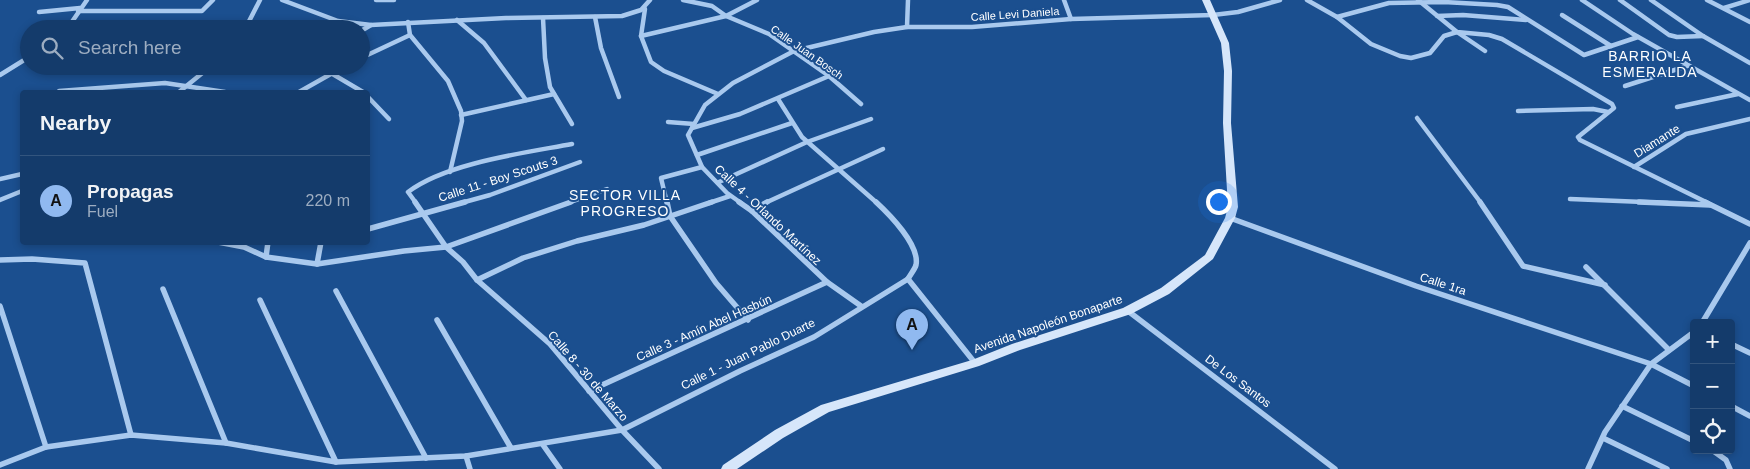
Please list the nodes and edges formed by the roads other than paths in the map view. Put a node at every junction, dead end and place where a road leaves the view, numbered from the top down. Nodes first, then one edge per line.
1 (87, 0) edge
2 (213, 0) edge
3 (260, 0) edge
4 (282, 0) edge
5 (376, 0) edge
6 (394, 0) edge
7 (650, 0) edge
8 (683, 0) edge
9 (757, 0) edge
10 (908, 0) edge
11 (1064, 0) edge
12 (1206, 0) edge
13 (1280, 0) edge
14 (1307, 0) edge
15 (1419, 0) edge
16 (1582, 0) edge
17 (1620, 0) edge
18 (1651, 0) edge
19 (1707, 0) edge
20 (1750, 0) edge
21 (1724, 8) junction
22 (645, 9) junction
23 (79, 10) junction
24 (39, 12) dead end
25 (1213, 15) junction
26 (1562, 15) dead end
27 (726, 16) junction
28 (1437, 16) junction
29 (595, 17) junction
30 (1337, 17) junction
31 (543, 18) junction
32 (1071, 19) junction
33 (73, 20) edge
34 (249, 20) edge
35 (335, 20) edge
36 (456, 20) junction
37 (1526, 20) junction
38 (408, 22) junction
39 (1750, 22) edge
40 (371, 25) edge
41 (907, 27) junction
42 (1457, 32) junction
43 (410, 35) junction
44 (641, 36) junction
45 (1703, 36) junction
46 (1638, 37) junction
47 (1611, 46) junction
48 (794, 51) junction
49 (1485, 51) dead end
50 (370, 54) edge
51 (20, 61) edge
52 (1750, 63) edge
53 (1687, 66) junction
54 (1, 73) edge
55 (200, 75) edge
56 (328, 75) edge
57 (332, 75) edge
58 (828, 76) junction
59 (187, 86) junction
60 (1625, 86) dead end
61 (72, 90) edge
62 (182, 90) edge
63 (212, 90) edge
64 (302, 90) edge
65 (359, 90) edge
66 (554, 94) junction
67 (718, 94) junction
68 (1738, 94) junction
69 (619, 96) dead end
70 (370, 99) edge
71 (778, 99) junction
72 (526, 100) junction
73 (1750, 100) edge
74 (861, 104) dead end
75 (1677, 107) dead end
76 (1518, 111) dead end
77 (1608, 112) junction
78 (461, 115) junction
79 (1417, 118) dead end
80 (389, 119) dead end
81 (871, 119) dead end
82 (1750, 119) edge
83 (668, 122) dead end
84 (792, 123) junction
85 (572, 124) dead end
86 (693, 126) junction
87 (807, 142) junction
88 (572, 144) dead end
89 (883, 149) dead end
90 (697, 155) junction
91 (580, 162) dead end
92 (702, 167) junction
93 (840, 168) junction
94 (1634, 168) junction
95 (450, 172) junction
96 (20, 174) edge
97 (0, 179) edge
98 (719, 182) junction
99 (607, 188) dead end
100 (20, 192) edge
101 (730, 196) junction
102 (1570, 199) dead end
103 (0, 200) edge
104 (1711, 205) junction
105 (752, 211) junction
106 (422, 214) junction
107 (670, 216) junction
108 (1230, 218) junction
109 (1750, 224) edge
110 (370, 229) edge
111 (1750, 243) edge
112 (232, 245) edge
113 (268, 245) edge
114 (320, 245) edge
115 (446, 247) junction
116 (266, 256) junction
117 (1744, 256) junction
118 (1750, 258) edge
119 (0, 260) edge
120 (317, 264) junction
121 (1586, 267) dead end
122 (908, 279) junction
123 (477, 280) junction
124 (826, 282) junction
125 (1604, 285) junction
126 (163, 288) dead end
127 (336, 291) dead end
128 (260, 300) dead end
129 (0, 306) edge
130 (862, 306) junction
131 (1127, 311) junction
132 (1, 314) edge
133 (1705, 319) edge
134 (437, 320) dead end
135 (748, 320) junction
136 (1690, 335) edge
137 (1735, 346) edge
138 (1669, 350) junction
139 (1750, 353) edge
140 (975, 363) junction
141 (1651, 364) junction
142 (1690, 384) edge
143 (589, 391) junction
144 (1622, 406) junction
145 (1735, 408) edge
146 (1750, 416) edge
147 (622, 430) junction
148 (131, 435) junction
149 (1603, 438) junction
150 (1690, 439) edge
151 (226, 443) junction
152 (543, 445) junction
153 (46, 447) junction
154 (511, 448) junction
155 (1720, 454) edge
156 (466, 456) junction
157 (426, 458) junction
158 (336, 462) junction
159 (0, 465) edge
160 (470, 469) edge
161 (560, 469) edge
162 (659, 469) edge
163 (727, 469) edge
164 (1335, 469) edge
165 (1588, 469) edge
166 (1667, 469) edge
167 (1730, 469) edge

1 - 23 street
2 - 23 street
3 - 34 street
4 - 35 street
5 - 6 street
7 - 22 street
8 - 27 street, Calle Juan Bosch
9 - 27 street
10 - 41 street
11 - 32 street
12 - 25 main road, Avenida Napoleón Bonaparte
13 - 25 street, Calle Levi Daniela
14 - 30 street
15 - 28 street
15 - 30 street
15 - 37 street
16 - 46 street
17 - 45 street
18 - 45 street
19 - 21 street
20 - 21 street
21 - 39 street
22 - 29 street
22 - 44 street
23 - 24 street
23 - 33 street
25 - 32 street, Calle Levi Daniela
25 - 108 main road, Avenida Napoleón Bonaparte
26 - 47 street
27 - 44 street
27 - 48 street, Calle Juan Bosch
28 - 37 street
28 - 42 street
29 - 31 street
29 - 69 street
30 - 42 street
31 - 36 street
31 - 66 street
32 - 41 street, Calle Levi Daniela
36 - 38 street
36 - 72 street
37 - 47 street
38 - 40 street
38 - 43 street
41 - 48 street
42 - 49 street
42 - 77 street
43 - 50 street
43 - 78 street
44 - 67 street
45 - 52 street
46 - 47 street
46 - 53 street
48 - 58 street, Calle Juan Bosch
48 - 67 street
51 - 54 street
53 - 60 street
53 - 68 street
55 - 59 street
56 - 64 street
57 - 65 street
58 - 71 street
58 - 74 street, Calle Juan Bosch
59 - 61 street
59 - 62 street
59 - 63 street
66 - 72 street
66 - 85 street
67 - 86 street
68 - 73 street
68 - 75 street
70 - 80 street
71 - 84 street
71 - 86 street
72 - 78 street
76 - 77 street
77 - 94 street
78 - 95 street
79 - 125 street
81 - 87 street
82 - 94 street, Diamante
83 - 86 street
84 - 87 street
84 - 90 street
86 - 90 street, Calle 4 - Orlando Martínez
87 - 93 street
87 - 98 street
88 - 95 street
89 - 93 street
90 - 92 street, Calle 4 - Orlando Martínez
91 - 106 street, Calle 11 - Boy Scouts 3
92 - 98 street, Calle 4 - Orlando Martínez
92 - 107 street
93 - 105 street
93 - 122 street
94 - 104 street
95 - 106 street, Calle 8 - 30 de Marzo
96 - 97 street
98 - 101 street, Calle 4 - Orlando Martínez
99 - 115 street
100 - 103 street
101 - 105 street, Calle 4 - Orlando Martínez
101 - 107 street
102 - 104 street
104 - 109 street
105 - 124 street, Calle 4 - Orlando Martínez
106 - 110 street, Calle 11 - Boy Scouts 3
106 - 115 street, Calle 8 - 30 de Marzo
107 - 123 street
107 - 135 street
108 - 131 main road, Avenida Napoleón Bonaparte
108 - 141 street, Calle 1ra
111 - 117 street
112 - 116 street
113 - 116 street
114 - 120 street
115 - 120 street
115 - 123 street, Calle 8 - 30 de Marzo
116 - 120 street
117 - 118 street
117 - 133 street
119 - 148 street
121 - 125 street
122 - 130 street, Calle 1 - Juan Pablo Duarte
122 - 140 street
123 - 143 street, Calle 8 - 30 de Marzo
124 - 130 street, Calle 4 - Orlando Martínez
124 - 135 street, Calle 3 - Amín Abel Hasbún
125 - 138 street
126 - 151 street
127 - 157 street
128 - 158 street
129 - 132 street
130 - 147 street, Calle 1 - Juan Pablo Duarte
131 - 140 main road, Avenida Napoleón Bonaparte
131 - 164 street, De Los Santos
132 - 153 street
134 - 154 street
135 - 143 street, Calle 3 - Amín Abel Hasbún
136 - 138 street
137 - 139 street
138 - 141 street
140 - 163 main road, Avenida Napoleón Bonaparte
141 - 142 street, Calle 1ra
141 - 144 street
143 - 147 street, Calle 8 - 30 de Marzo
144 - 149 street
144 - 150 street
145 - 146 street
147 - 152 street, Calle 1 - Juan Pablo Duarte
147 - 162 street, Calle 8 - 30 de Marzo
148 - 151 street, Calle 1 - Juan Pablo Duarte
148 - 153 street, Calle 1 - Juan Pablo Duarte
149 - 165 street
149 - 166 street
151 - 158 street, Calle 1 - Juan Pablo Duarte
152 - 154 street, Calle 1 - Juan Pablo Duarte
152 - 161 street
153 - 159 street, Calle 1 - Juan Pablo Duarte
154 - 156 street, Calle 1 - Juan Pablo Duarte
155 - 167 street
156 - 157 street, Calle 1 - Juan Pablo Duarte
156 - 160 street
157 - 158 street, Calle 1 - Juan Pablo Duarte

